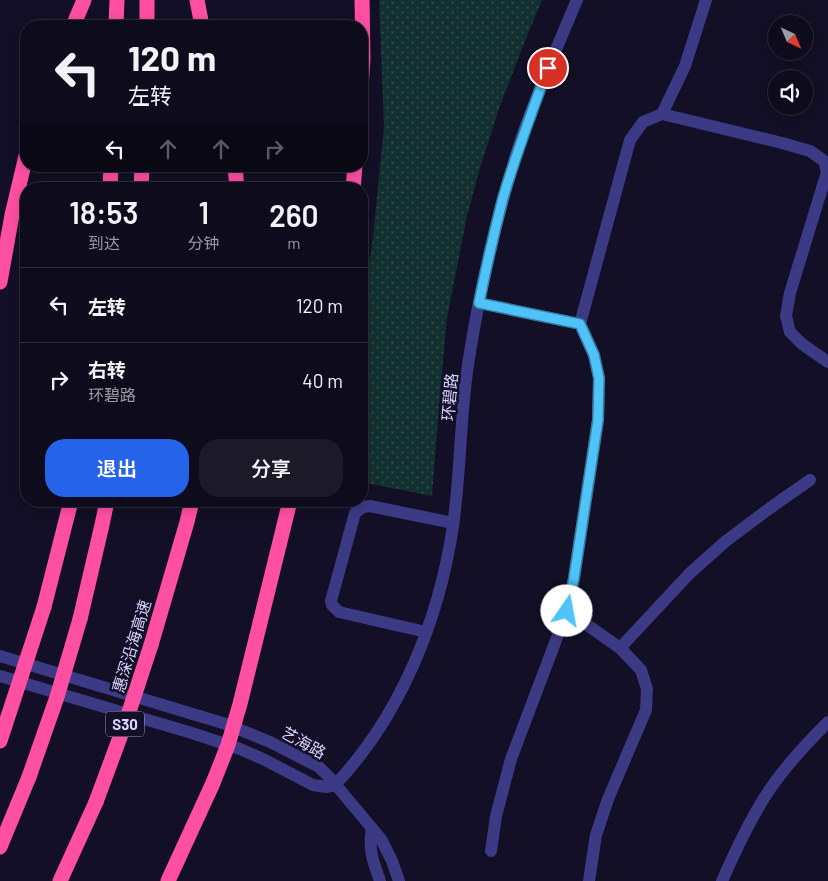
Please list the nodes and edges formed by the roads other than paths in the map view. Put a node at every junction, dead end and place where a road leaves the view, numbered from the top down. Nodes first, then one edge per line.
1 (84, 0) edge
2 (117, 0) edge
3 (147, 0) edge
4 (197, 0) edge
5 (362, 0) edge
6 (576, 0) edge
7 (706, 0) edge
8 (76, 20) edge
9 (116, 20) edge
10 (147, 20) edge
11 (201, 20) edge
12 (362, 20) edge
13 (662, 114) junction
14 (826, 159) edge
15 (22, 172) edge
16 (0, 282) edge
17 (479, 303) junction
18 (580, 324) junction
19 (828, 362) edge
20 (810, 480) dead end
21 (69, 507) edge
22 (106, 507) edge
23 (191, 507) edge
24 (288, 507) edge
25 (366, 507) edge
26 (368, 507) edge
27 (453, 524) junction
28 (567, 611) junction
29 (426, 632) junction
30 (620, 648) junction
31 (0, 656) edge
32 (0, 676) edge
33 (828, 722) edge
34 (233, 727) junction
35 (0, 741) edge
36 (228, 745) junction
37 (335, 785) junction
38 (372, 828) junction
39 (0, 847) edge
40 (491, 851) dead end
41 (60, 881) edge
42 (168, 881) edge
43 (380, 881) edge
44 (399, 881) edge
45 (589, 881) edge
46 (722, 881) edge

1 - 8 highway
2 - 9 highway
3 - 10 highway
4 - 11 highway
5 - 12 highway
6 - 17 street, 环碧路
7 - 13 street
13 - 14 street
13 - 18 street
14 - 19 street
15 - 16 highway
17 - 18 street
17 - 27 street, 环碧路
18 - 28 street
20 - 30 street
21 - 35 highway, bridge
22 - 39 highway, bridge
23 - 41 highway, 惠深沿海高速 / S30, bridge
24 - 34 highway
25 - 29 street
26 - 27 street
27 - 29 street, 环碧路
28 - 30 street
28 - 40 street
29 - 37 street, 环碧路
30 - 45 street
31 - 34 street, 艺海路
32 - 36 street, 艺海路
33 - 46 street
34 - 36 highway
34 - 37 street, 艺海路
36 - 37 street, 艺海路
36 - 42 highway
37 - 38 street
38 - 43 street
38 - 44 street

